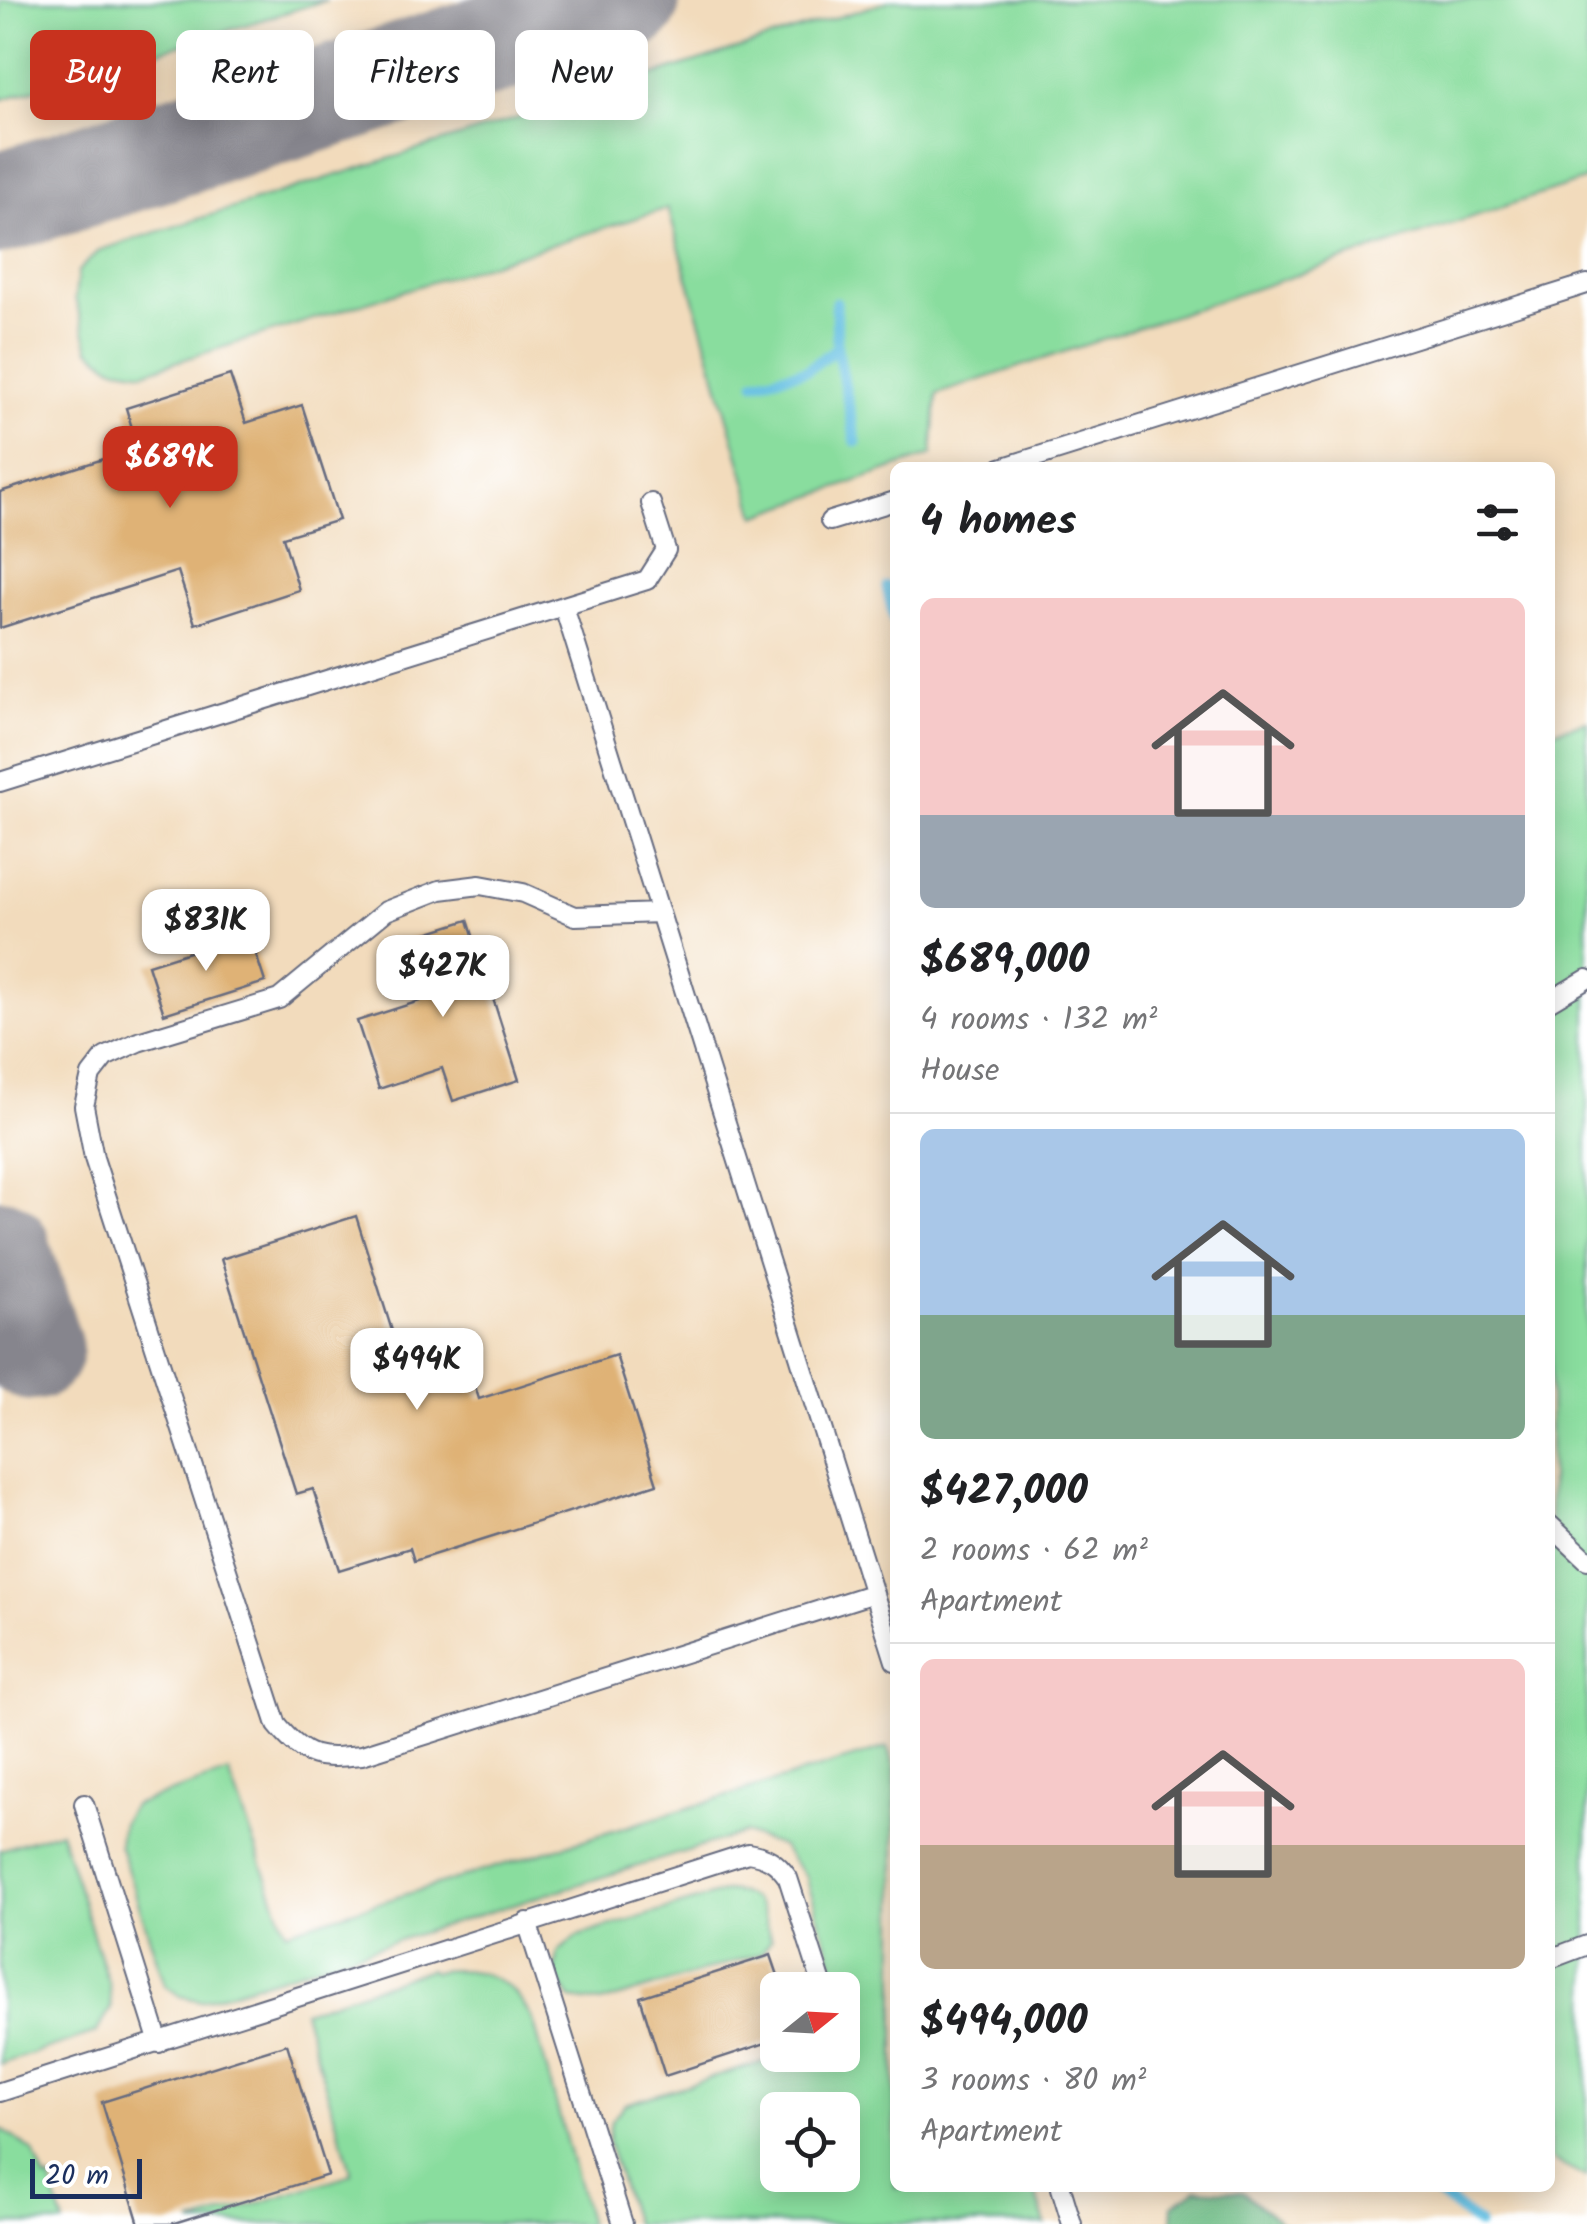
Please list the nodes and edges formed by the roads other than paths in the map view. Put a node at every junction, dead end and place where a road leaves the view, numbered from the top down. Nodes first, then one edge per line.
1 (1587, 284) edge
2 (1020, 462) edge
3 (651, 502) dead end
4 (890, 503) edge
5 (830, 521) dead end
6 (564, 607) junction
7 (0, 782) edge
8 (660, 913) junction
9 (1587, 979) edge
10 (1555, 998) edge
11 (1555, 1530) edge
12 (1587, 1560) edge
13 (874, 1593) junction
14 (890, 1645) edge
15 (84, 1804) dead end
16 (527, 1922) junction
17 (1587, 1944) edge
18 (1555, 1956) edge
19 (818, 1972) edge
20 (159, 2044) junction
21 (0, 2092) edge
22 (1061, 2192) edge
23 (623, 2224) edge
24 (1072, 2224) edge

1 - 2 lane
3 - 6 lane
4 - 5 lane
6 - 7 lane
6 - 8 lane
8 - 13 lane
8 - 13 lane
9 - 10 lane
11 - 12 lane
13 - 14 lane
15 - 20 lane
16 - 19 lane
16 - 20 lane
16 - 23 lane
17 - 18 lane
20 - 21 lane
22 - 24 lane

